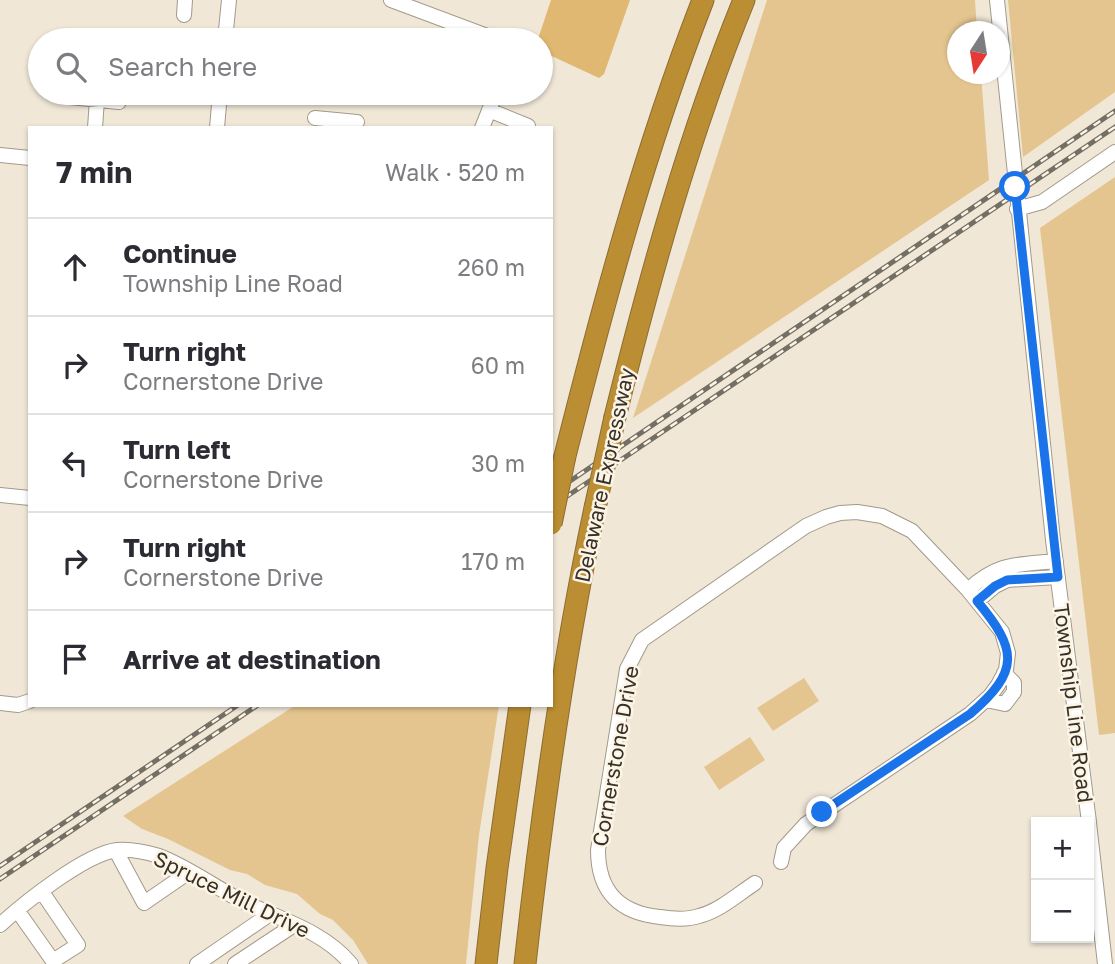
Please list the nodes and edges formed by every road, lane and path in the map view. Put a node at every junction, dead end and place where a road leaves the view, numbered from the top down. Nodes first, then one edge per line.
1 (229, 0) edge
2 (391, 0) edge
3 (703, 0) edge
4 (744, 0) edge
5 (997, 0) edge
6 (226, 28) edge
7 (466, 28) edge
8 (97, 105) edge
9 (219, 105) edge
10 (491, 105) edge
11 (489, 110) junction
12 (315, 118) dead end
13 (356, 122) dead end
14 (334, 124) edge
15 (95, 126) edge
16 (217, 126) edge
17 (483, 126) edge
18 (528, 126) edge
19 (1115, 152) edge
20 (0, 155) edge
21 (28, 158) edge
22 (1017, 209) junction
23 (0, 495) edge
24 (28, 498) edge
25 (553, 514) edge
26 (1056, 561) junction
27 (1058, 577) junction
28 (972, 596) junction
29 (28, 702) edge
30 (0, 703) edge
31 (520, 707) edge
32 (1088, 817) edge
33 (116, 850) junction
34 (781, 862) dead end
35 (1094, 867) edge
36 (189, 872) junction
37 (754, 883) dead end
38 (42, 892) junction
39 (17, 910) junction
40 (270, 914) junction
41 (0, 925) edge
42 (294, 925) junction
43 (197, 964) edge
44 (236, 964) edge
45 (351, 964) edge
46 (486, 964) edge
47 (525, 964) edge
48 (1105, 964) edge

1 - 6 street
2 - 7 street
3 - 25 highway, Delaware Expressway, bridge
4 - 47 highway, Delaware Expressway, bridge
5 - 22 street, Township Line Road
8 - 15 street
9 - 16 street
10 - 11 street
11 - 17 street
11 - 18 street
12 - 14 street
13 - 14 street
19 - 22 street
20 - 21 street
22 - 26 street, Township Line Road
23 - 24 street
26 - 27 street, Township Line Road
26 - 28 street
27 - 28 street
27 - 32 street, Township Line Road
28 - 34 street, Cornerstone Drive
28 - 37 street, Cornerstone Drive
29 - 30 street
31 - 46 highway
33 - 36 street, Spruce Mill Drive
33 - 36 street
33 - 38 street
35 - 48 street, Township Line Road
36 - 40 street, Spruce Mill Drive
38 - 39 street
38 - 39 street
39 - 41 street
40 - 42 street, Spruce Mill Drive
40 - 43 street
42 - 44 street
42 - 45 street, Spruce Mill Drive

